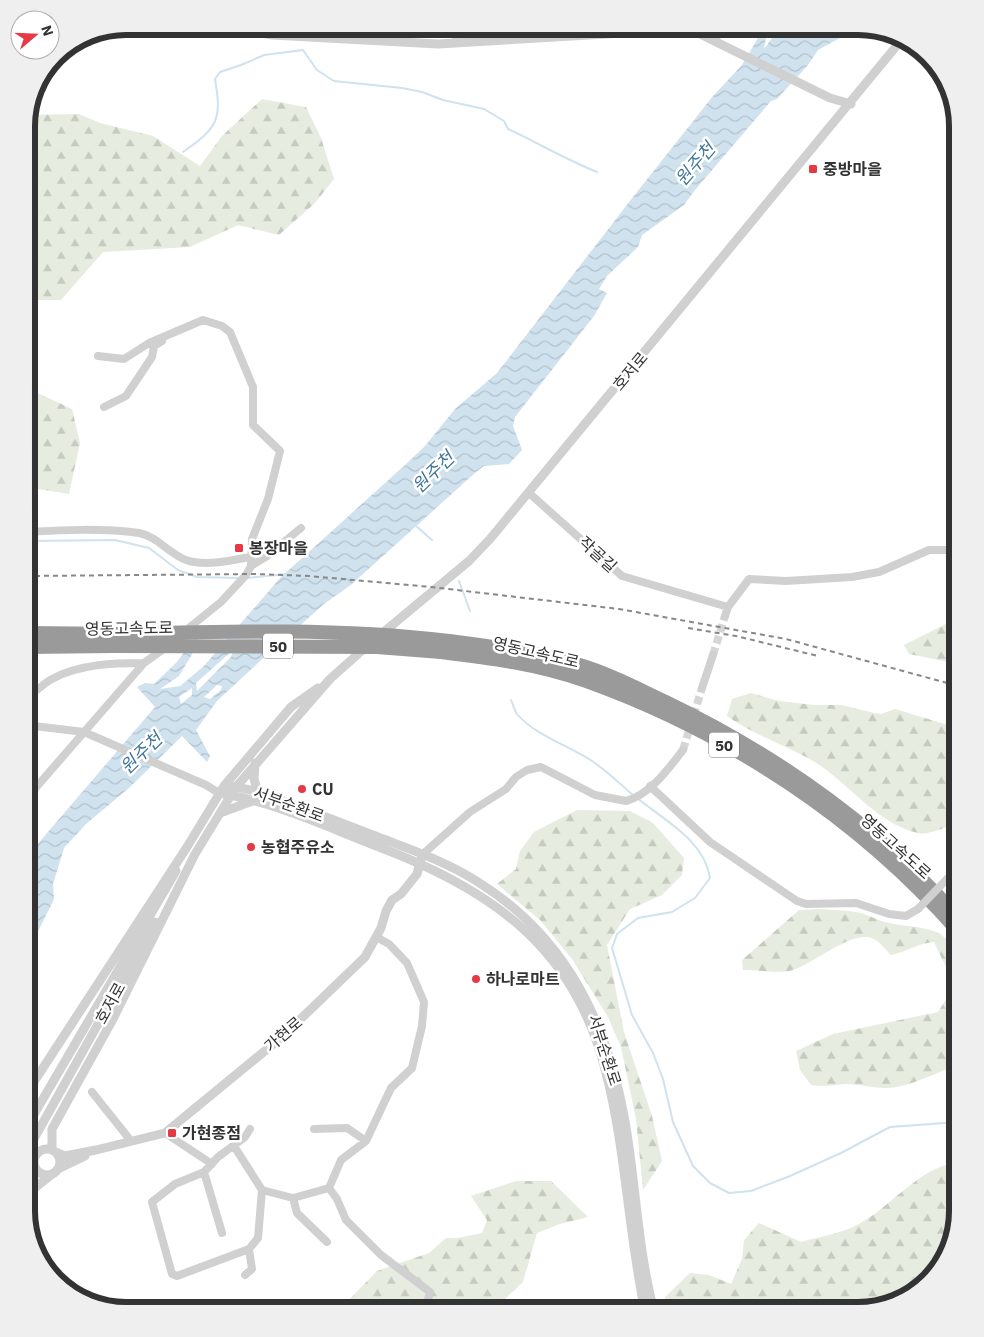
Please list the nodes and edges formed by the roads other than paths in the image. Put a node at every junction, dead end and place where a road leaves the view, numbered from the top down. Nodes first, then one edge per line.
1 (272, 35) edge
2 (459, 35) edge
3 (570, 35) edge
4 (703, 35) edge
5 (722, 35) edge
6 (718, 42) junction
7 (454, 43) junction
8 (898, 44) edge
9 (851, 104) junction
10 (167, 337) junction
11 (98, 356) dead end
12 (104, 407) dead end
13 (529, 493) junction
14 (301, 528) dead end
15 (35, 532) edge
16 (949, 550) edge
17 (251, 562) junction
18 (728, 607) junction
19 (725, 616) tunnel mouth
20 (35, 633) edge
21 (445, 646) junction
22 (35, 647) edge
23 (713, 655) tunnel mouth
24 (144, 663) junction
25 (330, 679) junction
26 (702, 688) tunnel mouth
27 (35, 693) edge
28 (35, 726) edge
29 (84, 732) junction
30 (682, 750) tunnel mouth
31 (256, 763) junction
32 (35, 789) edge
33 (221, 789) junction
34 (647, 789) junction
35 (234, 791) junction
36 (257, 796) junction
37 (220, 813) junction
38 (421, 858) junction
39 (949, 877) edge
40 (172, 884) junction
41 (949, 908) edge
42 (949, 922) edge
43 (376, 937) junction
44 (35, 1081) edge
45 (92, 1092) dead end
46 (35, 1113) edge
47 (250, 1129) dead end
48 (314, 1129) dead end
49 (164, 1133) junction
50 (35, 1136) edge
51 (131, 1141) junction
52 (366, 1141) junction
53 (234, 1146) junction
54 (96, 1150) junction
55 (54, 1151) junction
56 (35, 1161) edge
57 (212, 1164) junction
58 (35, 1166) edge
59 (55, 1172) junction
60 (204, 1172) junction
61 (35, 1188) edge
62 (329, 1188) junction
63 (262, 1190) junction
64 (293, 1198) junction
65 (222, 1233) dead end
66 (327, 1242) dead end
67 (249, 1248) junction
68 (245, 1275) dead end
69 (427, 1302) edge
70 (644, 1302) edge
71 (652, 1302) edge

1 - 7 street
2 - 7 street
3 - 7 street
4 - 6 street
5 - 6 street
6 - 9 street
8 - 9 street, 호저로
9 - 13 street, 호저로
10 - 11 street
10 - 12 street
10 - 17 street
13 - 18 street, 작골길
13 - 25 street, 호저로
14 - 17 street
15 - 17 street
16 - 18 street
17 - 24 street
18 - 19 street
20 - 21 highway, 영동고속도로 / 50, bridge
21 - 22 highway, 영동고속도로 / 50, bridge
21 - 41 highway, 영동고속도로 / 50
21 - 42 highway, 영동고속도로 / 50
23 - 26 street
24 - 27 street
24 - 29 street
25 - 31 street, 호저로
25 - 33 street, 호저로
28 - 29 street
29 - 32 street
29 - 33 street
30 - 34 street, 가현로
31 - 35 street, 호저로
31 - 36 street
33 - 35 street, 서부순환로
33 - 40 street, 호저로
34 - 38 street, 가현로
34 - 39 street, bridge
35 - 36 street, 서부순환로
35 - 37 street, 호저로
36 - 37 street
36 - 38 street, 서부순환로
37 - 40 street, 호저로
38 - 43 street, 가현로
38 - 70 street, 서부순환로
38 - 71 street, 서부순환로
40 - 44 street
40 - 46 street, 호저로
40 - 50 street, 호저로
40 - 55 street
43 - 49 street, 가현로
43 - 52 street
45 - 51 street
47 - 53 street
48 - 52 street
49 - 51 street, 가현로
49 - 57 street
51 - 54 street, 가현로
52 - 62 street
53 - 57 street
53 - 63 street
54 - 55 street
54 - 59 street
55 - 56 street
55 - 59 street
57 - 60 street
58 - 59 street
59 - 61 street
60 - 65 street
60 - 67 street
62 - 64 street
62 - 69 street
63 - 64 street
63 - 67 street
64 - 66 street
67 - 68 street

